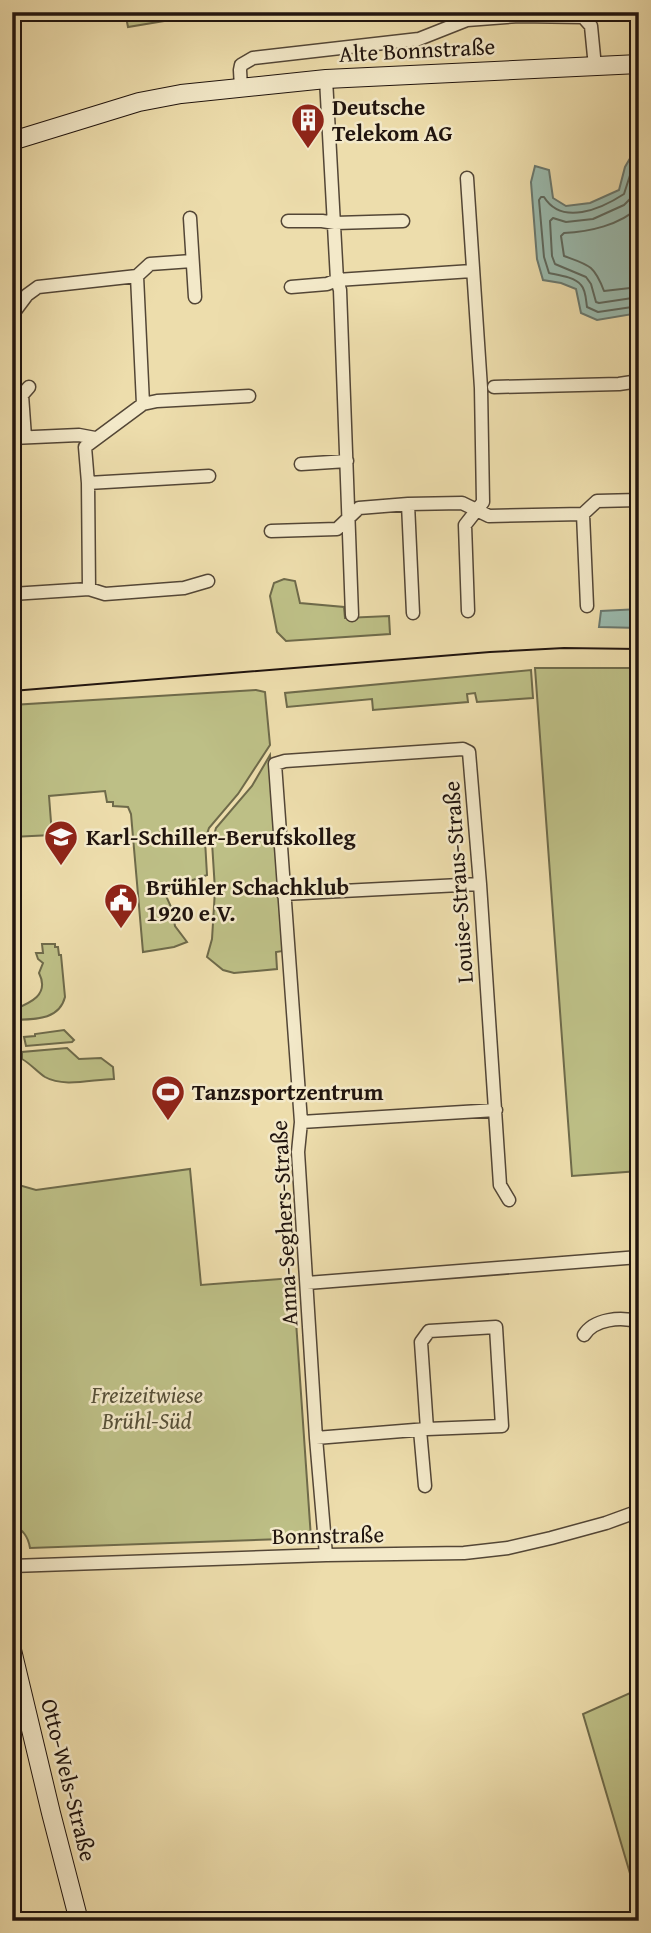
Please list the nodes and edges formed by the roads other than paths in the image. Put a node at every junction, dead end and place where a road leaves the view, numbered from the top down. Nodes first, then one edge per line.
1 (639, 64) edge
2 (595, 67) junction
3 (326, 79) junction
4 (241, 88) junction
5 (12, 141) edge
6 (467, 178) dead end
7 (190, 218) dead end
8 (288, 221) dead end
9 (403, 222) dead end
10 (335, 223) junction
11 (192, 261) junction
12 (472, 271) junction
13 (138, 275) junction
14 (337, 280) junction
15 (291, 287) dead end
16 (195, 297) dead end
17 (12, 316) edge
18 (639, 381) edge
19 (494, 387) dead end
20 (12, 388) edge
21 (250, 396) dead end
22 (143, 404) junction
23 (19, 437) edge
24 (94, 439) junction
25 (347, 461) junction
26 (301, 464) dead end
27 (209, 476) dead end
28 (88, 483) junction
29 (639, 500) edge
30 (408, 504) junction
31 (477, 510) junction
32 (583, 514) junction
33 (349, 519) junction
34 (271, 531) dead end
35 (208, 581) dead end
36 (89, 589) junction
37 (12, 594) edge
38 (587, 606) dead end
39 (468, 611) dead end
40 (412, 612) dead end
41 (352, 615) dead end
42 (275, 764) joint
43 (480, 884) junction
44 (284, 894) junction
45 (496, 1110) junction
46 (301, 1122) junction
47 (509, 1200) dead end
48 (639, 1257) edge
49 (307, 1283) junction
50 (639, 1322) edge
51 (584, 1335) dead end
52 (424, 1429) junction
53 (316, 1438) junction
54 (425, 1486) dead end
55 (639, 1511) edge
56 (326, 1555) junction
57 (12, 1566) edge
58 (12, 1650) edge
59 (79, 1921) edge

1 - 2 main road, Alte Bonnstraße
2 - 3 main road, Alte Bonnstraße
2 - 4 street, Alte Bonnstraße
3 - 4 main road, Alte Bonnstraße
3 - 10 street
4 - 5 main road, Alte Bonnstraße
6 - 12 street
7 - 11 street
8 - 10 street
9 - 10 street
10 - 14 street
11 - 13 street
11 - 16 street
12 - 14 street
12 - 31 street
13 - 17 street
13 - 22 street
14 - 15 street
14 - 25 street
18 - 19 street
20 - 23 street
21 - 22 street
22 - 24 street
23 - 24 street
24 - 28 street
25 - 26 street
25 - 33 street
27 - 28 street
28 - 36 street
29 - 32 street
30 - 31 street
30 - 33 street
30 - 40 street
31 - 32 street
31 - 39 street
32 - 38 street
33 - 34 street
33 - 41 street
35 - 36 street
36 - 37 street
42 - 43 street, Louise-Straus-Straße
42 - 44 street, Anna-Seghers-Straße
43 - 44 street
43 - 45 street, Louise-Straus-Straße
44 - 46 street, Anna-Seghers-Straße
45 - 46 street
45 - 47 street, Louise-Straus-Straße
46 - 49 street, Anna-Seghers-Straße
48 - 49 street
49 - 53 street, Anna-Seghers-Straße
50 - 51 street
52 - 52 street
52 - 53 street
52 - 54 street
53 - 56 street, Anna-Seghers-Straße
55 - 56 street, Bonnstraße
56 - 57 street, Bonnstraße
58 - 59 main road, Otto-Wels-Straße

